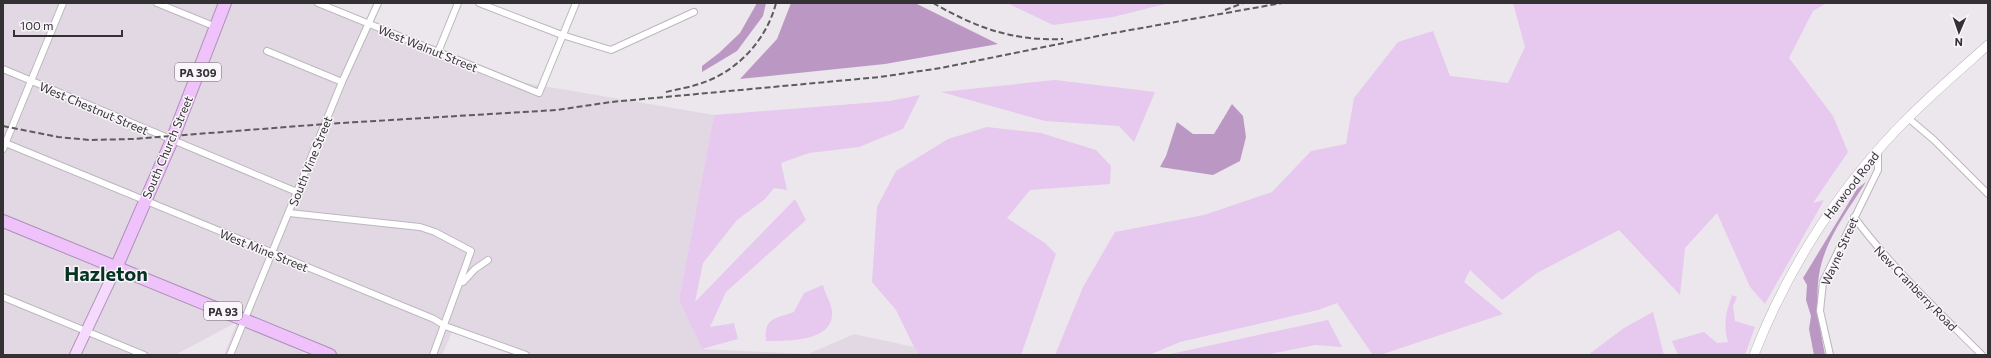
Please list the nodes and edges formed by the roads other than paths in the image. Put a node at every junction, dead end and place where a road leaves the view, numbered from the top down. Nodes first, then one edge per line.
1 (63, 3) edge
2 (157, 3) edge
3 (225, 3) edge
4 (318, 3) edge
5 (378, 3) edge
6 (458, 3) edge
7 (479, 3) edge
8 (576, 3) edge
9 (694, 12) dead end
10 (369, 25) junction
11 (216, 27) junction
12 (562, 35) junction
13 (1988, 45) edge
14 (267, 51) dead end
15 (438, 52) junction
16 (3, 69) edge
17 (31, 81) junction
18 (342, 82) junction
19 (1908, 118) junction
20 (172, 140) junction
21 (4, 145) edge
22 (1878, 152) junction
23 (297, 192) junction
24 (1988, 194) edge
25 (145, 201) junction
26 (288, 213) junction
27 (1854, 217) junction
28 (3, 221) edge
29 (272, 252) junction
30 (488, 260) dead end
31 (116, 268) junction
32 (461, 282) junction
33 (3, 297) edge
34 (244, 320) junction
35 (445, 326) junction
36 (86, 331) junction
37 (75, 355) edge
38 (144, 355) edge
39 (230, 355) edge
40 (330, 355) edge
41 (433, 355) edge
42 (526, 355) edge
43 (1754, 355) edge
44 (1830, 355) edge
45 (1982, 355) edge

1 - 17 street
2 - 11 street
3 - 11 highway, South Church Street / PA 309
4 - 10 street, West Walnut Street
5 - 10 street, South Vine Street
6 - 15 street
7 - 12 street
8 - 12 street
9 - 12 street
10 - 15 street, West Walnut Street
10 - 18 street, South Vine Street
11 - 20 highway, South Church Street / PA 309
12 - 15 street, West Walnut Street
13 - 19 street, Harwood Road
14 - 18 street
16 - 17 street, West Chestnut Street
17 - 20 street, West Chestnut Street
17 - 21 street
18 - 23 street, South Vine Street
19 - 22 street, Harwood Road
19 - 24 street
20 - 23 street, West Chestnut Street
20 - 25 highway, South Church Street / PA 309
21 - 25 street, West Mine Street
22 - 27 street, Wayne Street
22 - 43 street, Harwood Road
23 - 26 street, South Vine Street
25 - 29 street, West Mine Street
25 - 31 highway, South Church Street / PA 309
26 - 29 street, South Vine Street
26 - 32 street
27 - 44 street, Wayne Street
27 - 45 street, New Cranberry Road
28 - 31 highway, PA 93
29 - 34 street, South Vine Street
29 - 35 street, West Mine Street
30 - 32 street
31 - 34 highway, PA 93
31 - 36 main road, PA 309
32 - 35 street
33 - 36 street
34 - 39 street, South Vine Street
34 - 40 highway, PA 93
35 - 41 street
35 - 42 street, West Mine Street
36 - 37 main road, PA 309
36 - 38 street

